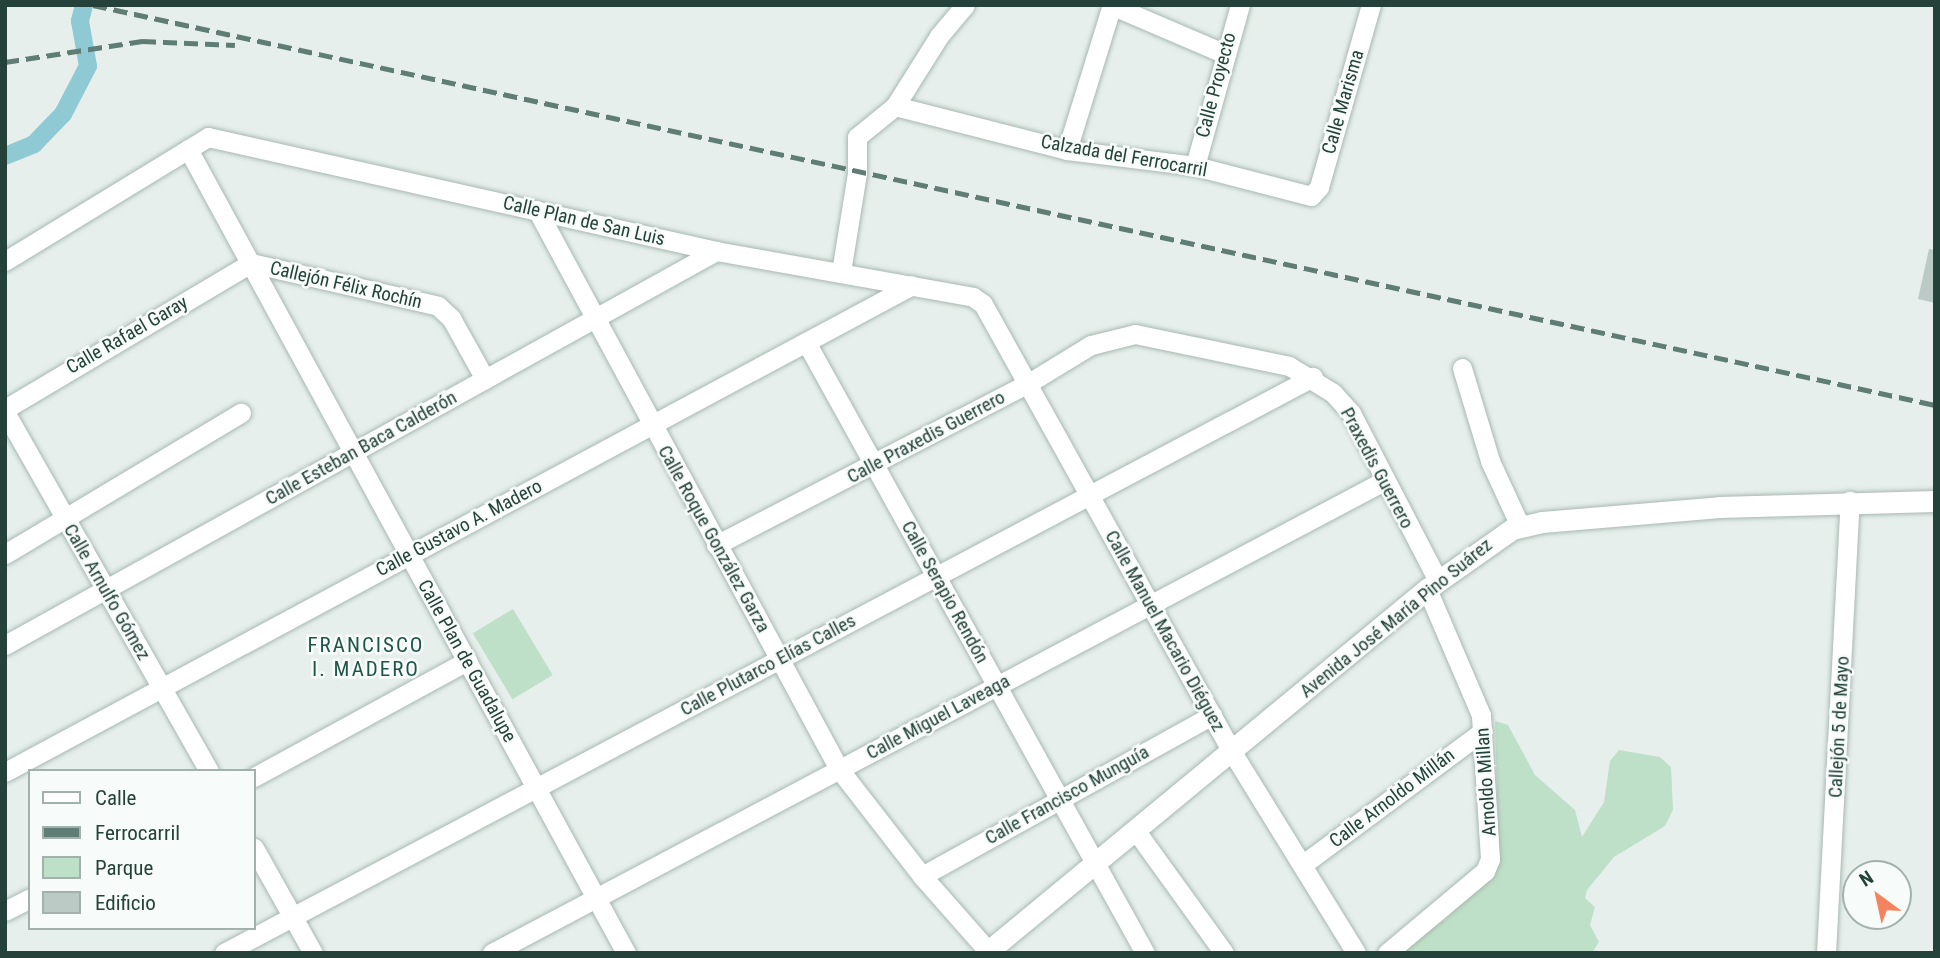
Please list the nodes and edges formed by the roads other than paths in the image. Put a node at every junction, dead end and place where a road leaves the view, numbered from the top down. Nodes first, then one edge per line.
1 (965, 5) edge
2 (1240, 5) edge
3 (1371, 5) edge
4 (1112, 6) edge
5 (1223, 53) junction
6 (895, 106) junction
7 (188, 149) junction
8 (1067, 150) junction
9 (1195, 166) junction
10 (1311, 196) joint
11 (537, 209) junction
12 (716, 251) junction
13 (5, 261) edge
14 (251, 263) junction
15 (841, 272) junction
16 (912, 285) junction
17 (983, 304) joint
18 (594, 319) junction
19 (1135, 334) joint
20 (806, 342) junction
21 (1462, 368) dead end
22 (1312, 377) junction
23 (485, 379) junction
24 (1027, 384) junction
25 (5, 411) edge
26 (242, 412) dead end
27 (650, 426) junction
28 (353, 452) junction
29 (875, 465) junction
30 (1384, 481) junction
31 (1089, 495) junction
32 (1850, 501) junction
33 (1935, 501) edge
34 (66, 518) junction
35 (1520, 526) junction
36 (716, 545) junction
37 (5, 554) edge
38 (410, 555) junction
39 (936, 576) junction
40 (1437, 582) junction
41 (106, 589) junction
42 (1150, 605) junction
43 (5, 645) edge
44 (781, 658) junction
45 (467, 661) junction
46 (997, 686) junction
47 (162, 687) junction
48 (1212, 715) junction
49 (1483, 731) junction
50 (1232, 752) junction
51 (208, 769) edge
52 (839, 769) junction
53 (5, 772) edge
54 (256, 776) edge
55 (536, 788) junction
56 (1060, 799) junction
57 (1136, 831) junction
58 (256, 852) edge
59 (1096, 865) junction
60 (1302, 865) junction
61 (922, 876) junction
62 (596, 898) junction
63 (28, 899) edge
64 (5, 911) edge
65 (293, 917) junction
66 (988, 952) edge
67 (224, 953) edge
68 (313, 953) edge
69 (492, 953) edge
70 (626, 953) edge
71 (1145, 953) edge
72 (1224, 953) edge
73 (1356, 953) edge
74 (1387, 953) edge
75 (1826, 953) edge

1 - 6 street
2 - 5 street, Calle Proyecto
3 - 10 street, Calle Marisma
4 - 5 street
4 - 8 street
5 - 9 street, Calle Proyecto
6 - 8 street, Calzada del Ferrocarril
6 - 15 street
7 - 11 street, Calle Plan de San Luis
7 - 13 street, Calle Plan de San Luis
7 - 14 street, Calle Plan de Guadalupe
8 - 9 street, Calzada del Ferrocarril
9 - 10 street, Calzada del Ferrocarril
11 - 12 street, Calle Plan de San Luis
11 - 18 street, Calle Roque González Garza
12 - 15 street, Calle Plan de San Luis
12 - 18 street, Calle Esteban Baca Calderón
14 - 23 street, Callejón Félix Rochín
14 - 25 street, Calle Rafael Garay
14 - 28 street, Calle Plan de Guadalupe
15 - 16 street, Calle Plan de San Luis
16 - 17 street, Calle Plan de San Luis
16 - 20 street, Calle Gustavo A. Madero
17 - 24 street, Calle Manuel Macario Diéguez
18 - 23 street, Calle Esteban Baca Calderón
18 - 27 street, Calle Roque González Garza
19 - 22 street, Praxedis Guerrero
19 - 24 street, Calle Praxedis Guerrero
20 - 27 street, Calle Gustavo A. Madero
20 - 29 street, Calle Serapio Rendón
21 - 35 street
22 - 30 street, Praxedis Guerrero
22 - 31 street, Calle Plutarco Elías Calles
23 - 28 street, Calle Esteban Baca Calderón
24 - 29 street, Calle Praxedis Guerrero
24 - 31 street, Calle Manuel Macario Diéguez
25 - 34 street, Calle Arnulfo Gómez
26 - 34 street
27 - 36 street, Calle Roque González Garza
27 - 38 street, Calle Gustavo A. Madero
28 - 38 street, Calle Plan de Guadalupe
28 - 41 street, Calle Esteban Baca Calderón
29 - 36 street, Calle Praxedis Guerrero
29 - 39 street, Calle Serapio Rendón
30 - 40 street, Praxedis Guerrero
30 - 42 street, Calle Miguel Laveaga
31 - 39 street, Calle Plutarco Elías Calles
31 - 42 street, Calle Manuel Macario Diéguez
32 - 33 street, Avenida José María Pino Suárez
32 - 35 street, Avenida José María Pino Suárez
32 - 75 street, Callejón 5 de Mayo
34 - 37 street
34 - 41 street, Calle Arnulfo Gómez
35 - 40 street, Avenida José María Pino Suárez
36 - 44 street, Calle Roque González Garza
38 - 45 street, Calle Plan de Guadalupe
38 - 47 street, Calle Gustavo A. Madero
39 - 44 street, Calle Plutarco Elías Calles
39 - 46 street, Calle Serapio Rendón
40 - 49 street, Arnoldo Millan
40 - 50 street, Avenida José María Pino Suárez
41 - 43 street, Calle Esteban Baca Calderón
41 - 47 street, Calle Arnulfo Gómez
42 - 46 street, Calle Miguel Laveaga
42 - 48 street, Calle Manuel Macario Diéguez
44 - 52 street, Calle Roque González Garza
44 - 55 street, Calle Plutarco Elías Calles
45 - 54 street
45 - 55 street, Calle Plan de Guadalupe
46 - 52 street, Calle Miguel Laveaga
46 - 56 street, Calle Serapio Rendón
47 - 51 street, Calle Arnulfo Gómez
47 - 53 street, Calle Gustavo A. Madero
48 - 50 street, Calle Manuel Macario Diéguez
48 - 56 street, Calle Francisco Munguía
49 - 60 street, Calle Arnoldo Millán
49 - 74 street, Arnoldo Millan
50 - 57 street, Avenida José María Pino Suárez
50 - 60 street, Calle Manuel Macario Diéguez
52 - 61 street, Calle Roque González Garza
52 - 62 street, Calle Miguel Laveaga
55 - 62 street, Calle Plan de Guadalupe
55 - 65 street, Calle Plutarco Elías Calles
56 - 59 street, Calle Serapio Rendón
56 - 61 street, Calle Francisco Munguía
57 - 59 street, Avenida José María Pino Suárez
57 - 72 street
58 - 65 street
59 - 66 street, Avenida José María Pino Suárez
59 - 71 street, Calle Serapio Rendón
60 - 73 street, Calle Manuel Macario Diéguez
61 - 66 street, Calle Roque González Garza
62 - 69 street, Calle Miguel Laveaga
62 - 70 street, Calle Plan de Guadalupe
63 - 64 street
65 - 67 street, Calle Plutarco Elías Calles
65 - 68 street

